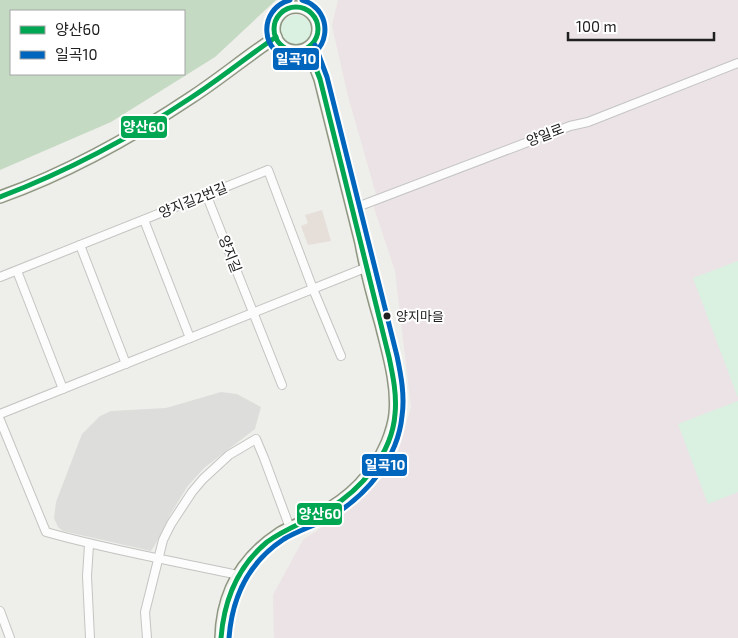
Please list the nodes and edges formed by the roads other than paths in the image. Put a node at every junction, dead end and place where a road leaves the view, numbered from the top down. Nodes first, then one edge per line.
1 (309, 5) edge
2 (276, 37) junction
3 (308, 48) junction
4 (738, 63) edge
5 (206, 194) junction
6 (0, 197) edge
7 (352, 209) junction
8 (144, 220) junction
9 (80, 245) junction
10 (365, 268) junction
11 (17, 271) junction
12 (0, 277) edge
13 (313, 289) junction
14 (253, 313) junction
15 (190, 338) junction
16 (341, 356) dead end
17 (126, 364) junction
18 (282, 385) dead end
19 (63, 388) junction
20 (0, 414) edge
21 (0, 420) edge
22 (290, 528) junction
23 (89, 545) junction
24 (158, 558) junction
25 (238, 575) junction
26 (0, 611) edge
27 (10, 638) edge
28 (90, 638) edge
29 (147, 638) edge
30 (221, 638) edge

1 - 2 street
1 - 3 street
2 - 3 street
2 - 6 street
3 - 7 street
4 - 7 street, 양일로
5 - 8 street, 양지길2번길
5 - 13 street, 양지길2번길
5 - 14 street, 양지길
7 - 10 street
8 - 9 street, 양지길2번길
8 - 15 street
9 - 11 street, 양지길2번길
9 - 17 street
10 - 13 street
10 - 22 street
11 - 12 street, 양지길2번길
11 - 19 street
13 - 14 street
13 - 16 street
14 - 15 street
14 - 18 street, 양지길
15 - 17 street
17 - 19 street
19 - 20 street
21 - 23 street
22 - 24 street
22 - 25 street
23 - 24 street
23 - 28 street
24 - 25 street
24 - 29 street
25 - 30 street
26 - 27 street

